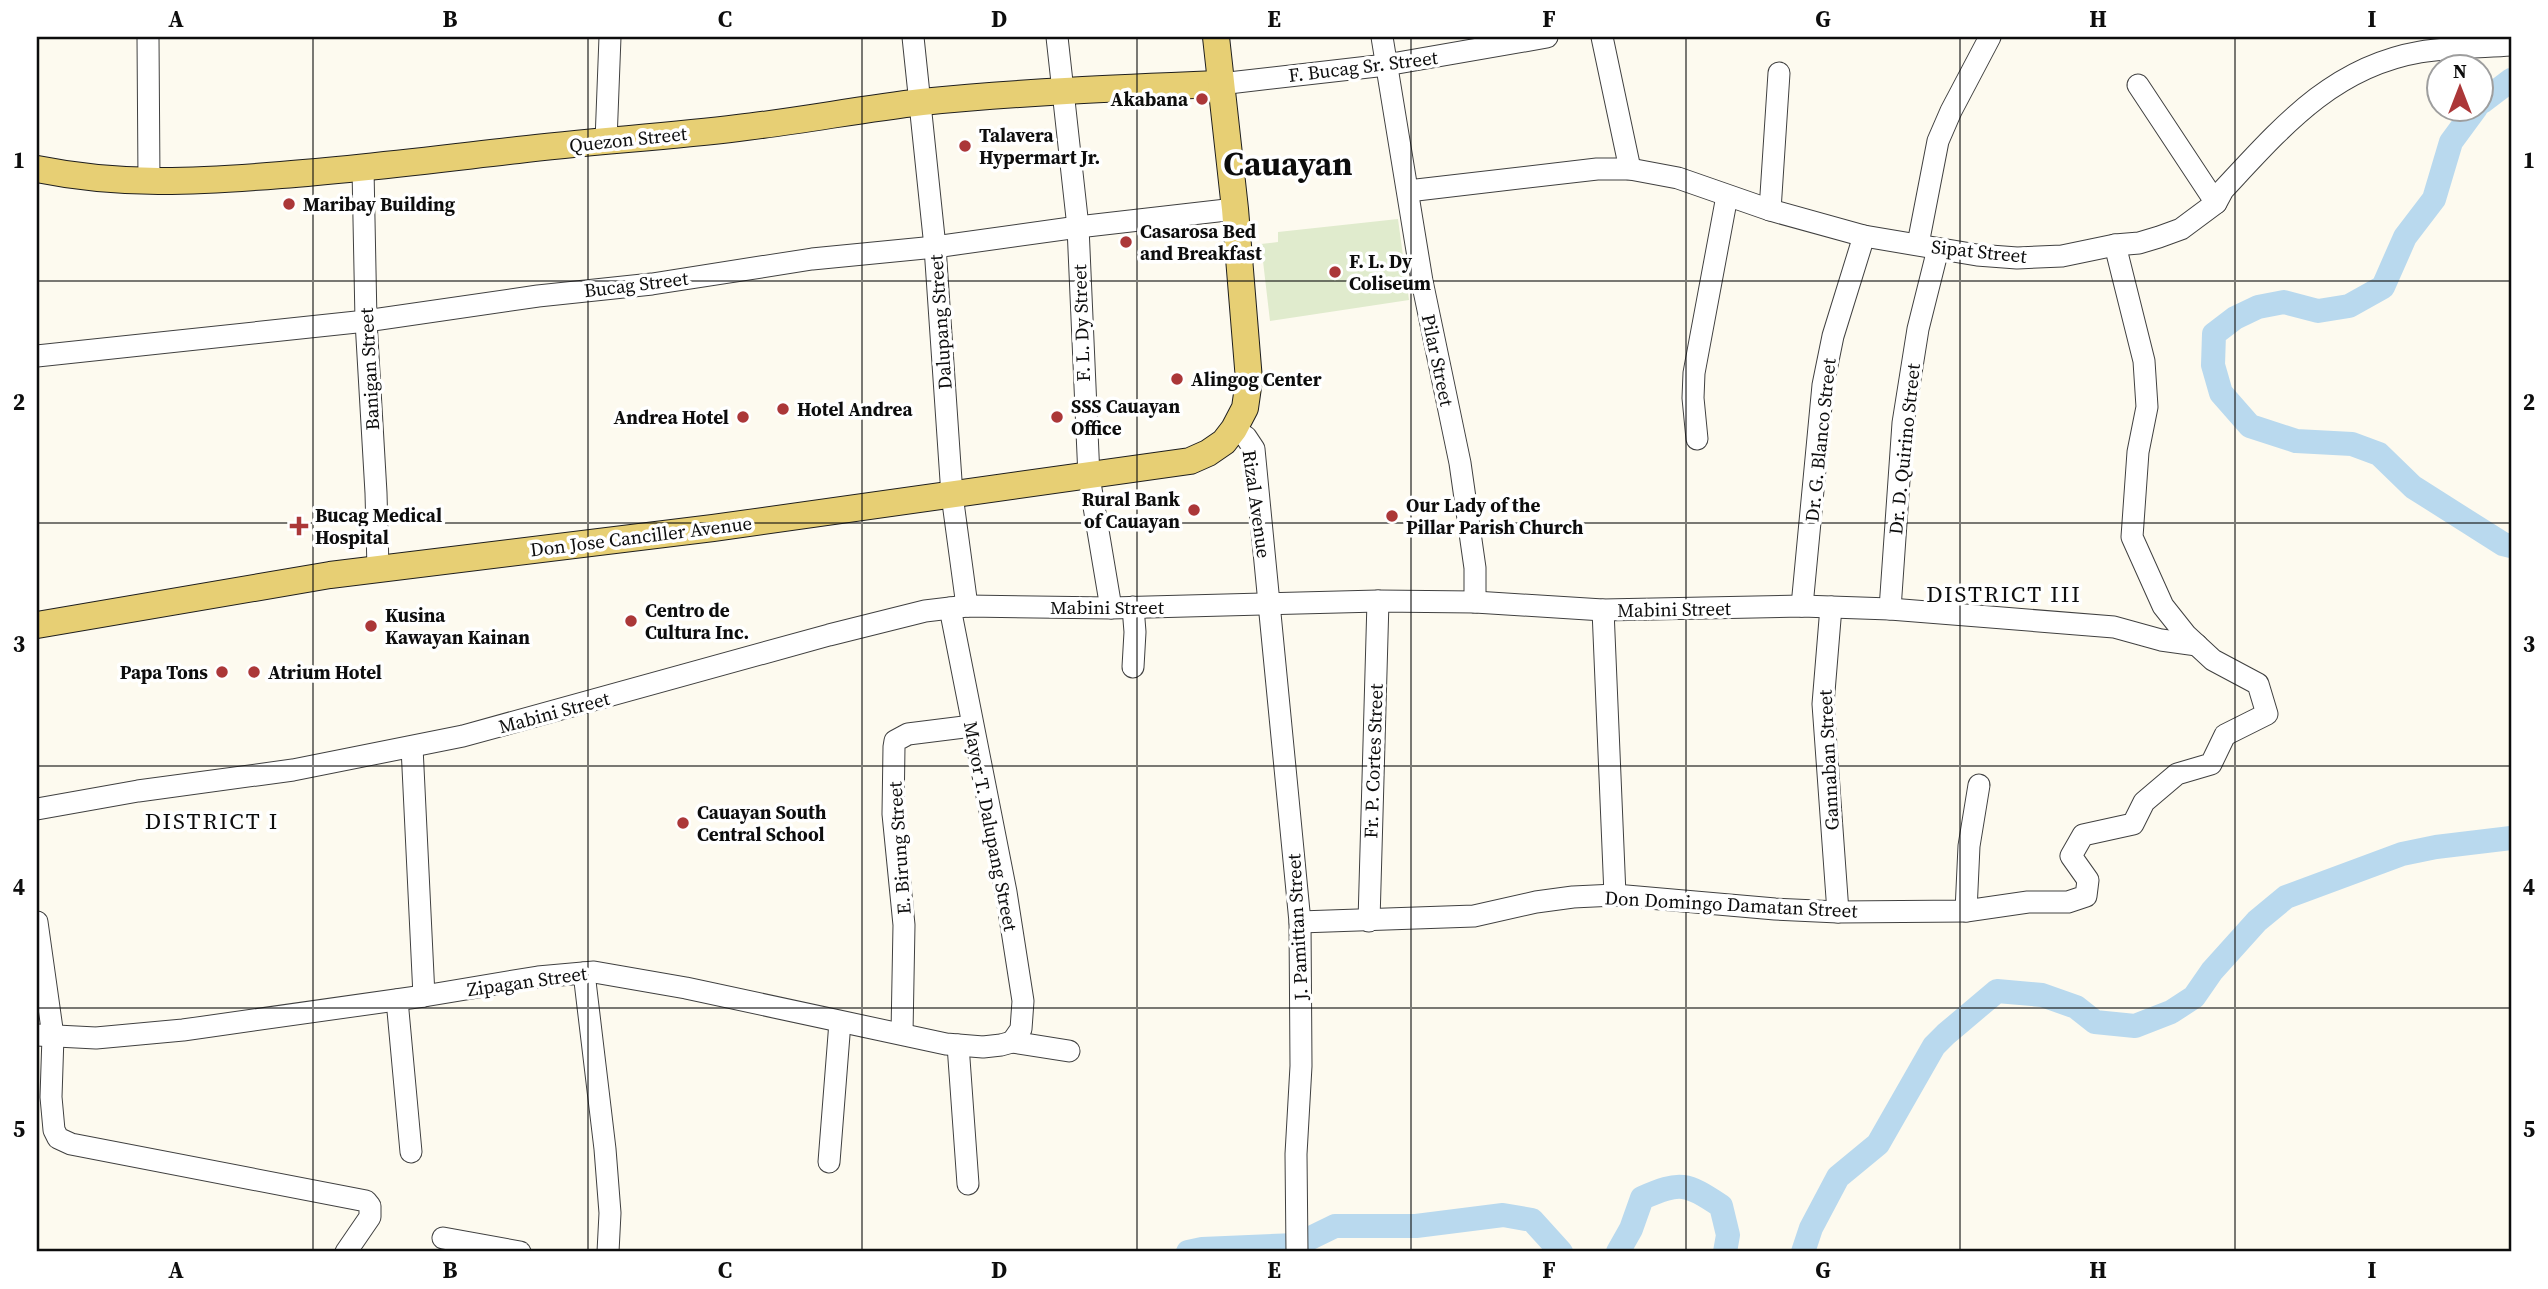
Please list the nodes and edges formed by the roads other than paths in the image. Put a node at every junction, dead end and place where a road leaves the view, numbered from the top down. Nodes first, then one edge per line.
1 (148, 37) edge
2 (610, 37) edge
3 (913, 37) edge
4 (1057, 37) edge
5 (1216, 37) edge
6 (1382, 37) edge
7 (1547, 37) edge
8 (1602, 37) edge
9 (1990, 37) edge
10 (2503, 46) edge
11 (1386, 65) junction
12 (1779, 73) dead end
13 (1220, 84) junction
14 (2138, 85) dead end
15 (1064, 90) junction
16 (919, 103) junction
17 (606, 141) junction
18 (37, 169) edge
19 (363, 169) junction
20 (1630, 169) junction
21 (149, 181) junction
22 (1408, 191) junction
23 (1727, 196) junction
24 (2216, 203) junction
25 (1235, 209) junction
26 (1770, 210) junction
27 (1078, 227) junction
28 (1864, 236) junction
29 (2115, 245) junction
30 (1928, 246) junction
31 (935, 247) junction
32 (366, 321) junction
33 (37, 356) edge
34 (1234, 429) junction
35 (1697, 439) dead end
36 (1089, 477) junction
37 (952, 495) junction
38 (378, 568) junction
39 (1378, 601) junction
40 (1475, 602) junction
41 (1270, 604) junction
42 (1802, 606) junction
43 (958, 607) junction
44 (1133, 607) junction
45 (1830, 607) junction
46 (1111, 608) junction
47 (1890, 609) junction
48 (1603, 610) junction
49 (37, 625) edge
50 (2197, 645) junction
51 (1133, 667) dead end
52 (972, 726) junction
53 (412, 747) junction
54 (1979, 785) dead end
55 (37, 809) edge
56 (1615, 895) junction
57 (1966, 911) junction
58 (1838, 912) junction
59 (1369, 921) junction
60 (37, 922) edge
61 (1300, 922) junction
62 (584, 973) junction
63 (424, 996) junction
64 (397, 1000) junction
65 (840, 1022) junction
66 (902, 1034) junction
67 (45, 1035) edge
68 (1012, 1042) junction
69 (958, 1045) junction
70 (1069, 1051) dead end
71 (411, 1152) dead end
72 (829, 1162) dead end
73 (968, 1184) dead end
74 (443, 1238) dead end
75 (346, 1252) edge
76 (520, 1252) edge
77 (608, 1252) edge
78 (1297, 1252) edge

1 - 21 street
2 - 17 street
3 - 16 street, Dalupang Street
4 - 15 street, F. L. Dy Street
5 - 13 main road, Rizal Avenue
6 - 11 street, Pilar Street
7 - 11 street, F. Bucag Sr. Street
8 - 20 street
9 - 30 street, Dr. D. Quirino Street
10 - 24 street, Sipat Street
11 - 13 street, F. Bucag Sr. Street
11 - 22 street, Pilar Street
12 - 26 street
13 - 15 main road, Quezon Street
13 - 25 main road, Rizal Avenue
14 - 24 street
15 - 16 main road, Quezon Street
15 - 27 street, F. L. Dy Street
16 - 17 main road, Quezon Street
16 - 31 street, Dalupang Street
17 - 19 main road, Quezon Street
18 - 21 main road, Quezon Street
19 - 21 main road, Quezon Street
19 - 32 street, Banigan Street
20 - 22 street, Sipat Street
20 - 23 street, Sipat Street
22 - 40 street, Pilar Street
23 - 26 street, Sipat Street
23 - 35 street
24 - 29 street, Sipat Street
25 - 27 street, Bucag Street
25 - 34 main road, Rizal Avenue
26 - 28 street, Sipat Street
27 - 31 street, Bucag Street
27 - 36 street, F. L. Dy Street
28 - 30 street, Sipat Street
28 - 42 street, Dr. G. Blanco Street
29 - 30 street, Sipat Street
29 - 50 street, Don Domingo Damatan Street
30 - 47 street, Dr. D. Quirino Street
31 - 32 street, Bucag Street
31 - 37 street, Dalupang Street
32 - 33 street, Bucag Street
32 - 38 street, Banigan Street
34 - 36 main road, Don Jose Canciller Avenue
34 - 41 street, Rizal Avenue
36 - 37 main road, Don Jose Canciller Avenue
36 - 46 street, F. L. Dy Street
37 - 38 main road, Don Jose Canciller Avenue
37 - 43 street, Dalupang Street
38 - 49 main road, Don Jose Canciller Avenue
39 - 40 street, Mabini Street
39 - 41 street, Mabini Street
39 - 59 street, Fr. P. Cortes Street
40 - 48 street, Mabini Street
41 - 44 street, Mabini Street
41 - 61 street, J. Pamittan Street
42 - 45 street, Mabini Street
42 - 48 street, Mabini Street
43 - 46 street, Mabini Street
43 - 52 street, Mayor T. Dalupang Street
43 - 53 street, Mabini Street
44 - 46 street, Mabini Street
44 - 51 street
45 - 47 street, Mabini Street
45 - 58 street, Gannaban Street
47 - 50 street, Mabini Street
48 - 56 street
50 - 57 street, Don Domingo Damatan Street
52 - 66 street, E. Birung Street
52 - 68 street, Mayor T. Dalupang Street
53 - 55 street, Mabini Street
53 - 63 street
54 - 57 street
56 - 58 street, Don Domingo Damatan Street
56 - 59 street, Don Domingo Damatan Street
57 - 58 street, Don Domingo Damatan Street
59 - 61 street, Don Domingo Damatan Street
60 - 67 street
61 - 78 street, J. Pamittan Street
62 - 63 street, Zipagan Street
62 - 65 street, Zipagan Street
62 - 77 street
63 - 64 street, Zipagan Street
64 - 67 street, Zipagan Street
64 - 71 street
65 - 66 street, Zipagan Street
65 - 72 street
66 - 69 street, Zipagan Street
67 - 75 street
68 - 69 street, Zipagan Street
68 - 70 street, Zipagan Street
69 - 73 street
74 - 76 street

